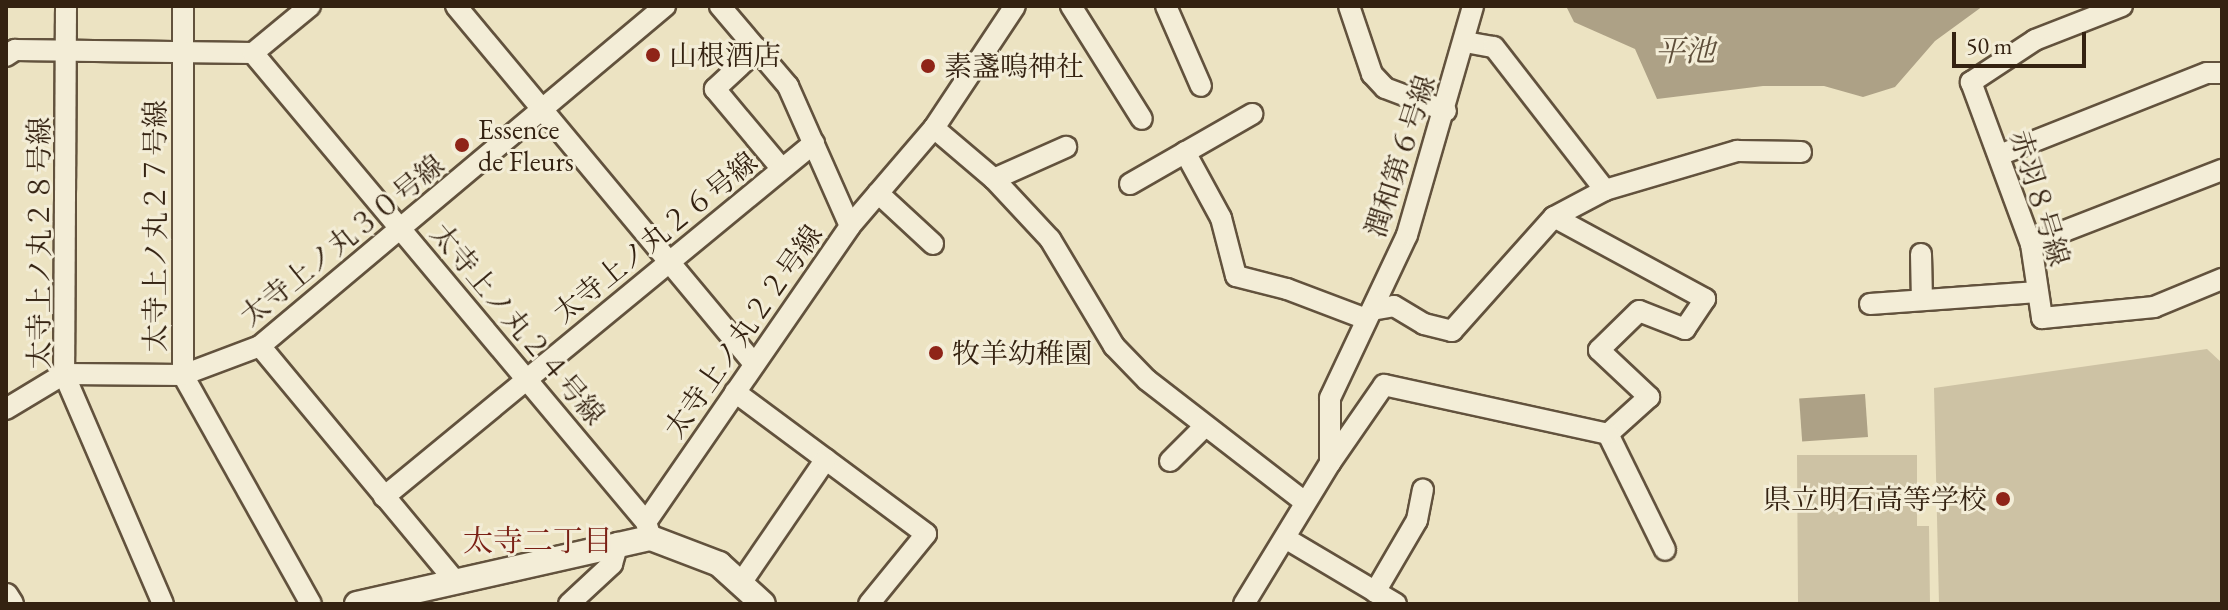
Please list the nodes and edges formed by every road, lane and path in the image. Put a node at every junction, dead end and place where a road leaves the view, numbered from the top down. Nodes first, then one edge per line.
1 (66, 6) edge
2 (183, 6) edge
3 (310, 6) edge
4 (456, 6) edge
5 (665, 6) edge
6 (720, 6) edge
7 (1015, 6) edge
8 (1071, 6) edge
9 (1166, 6) edge
10 (1349, 6) edge
11 (1473, 6) edge
12 (2122, 6) edge
13 (1465, 42) junction
14 (9, 47) edge
15 (758, 49) junction
16 (66, 52) junction
17 (182, 52) junction
18 (253, 53) junction
19 (2222, 73) edge
20 (1201, 86) dead end
21 (1446, 111) junction
22 (543, 112) junction
23 (1252, 114) dead end
24 (1142, 119) dead end
25 (934, 128) junction
26 (814, 143) junction
27 (1066, 147) dead end
28 (1185, 152) junction
29 (1801, 152) dead end
30 (2002, 154) junction
31 (782, 169) junction
32 (2222, 170) edge
33 (994, 179) junction
34 (1130, 184) dead end
35 (1605, 190) junction
36 (878, 193) junction
37 (1554, 217) junction
38 (850, 226) junction
39 (403, 229) junction
40 (933, 244) dead end
41 (2031, 244) junction
42 (1921, 254) dead end
43 (668, 261) junction
44 (2222, 279) edge
45 (2038, 292) junction
46 (1922, 300) junction
47 (1870, 304) dead end
48 (1369, 314) junction
49 (260, 346) junction
50 (754, 364) junction
51 (64, 374) junction
52 (183, 375) junction
53 (528, 379) junction
54 (735, 392) junction
55 (6, 409) edge
56 (1205, 426) junction
57 (1608, 434) junction
58 (826, 459) junction
59 (1170, 461) dead end
60 (1330, 463) junction
61 (1423, 490) dead end
62 (384, 497) junction
63 (1305, 502) junction
64 (648, 530) junction
65 (1285, 538) junction
66 (618, 543) junction
67 (1665, 550) dead end
68 (454, 580) junction
69 (741, 583) junction
70 (1375, 592) junction
71 (6, 596) edge
72 (11, 604) edge
73 (163, 604) edge
74 (311, 604) edge
75 (357, 604) edge
76 (569, 604) edge
77 (763, 604) edge
78 (869, 604) edge
79 (1244, 604) edge
80 (1396, 604) edge

1 - 16 street, 太寺上ノ丸２８号線
2 - 17 street, 太寺上ノ丸２７号線
3 - 18 street
4 - 22 street
5 - 22 street, 太寺上ノ丸３０号線
6 - 15 street, 太寺上ノ丸２２号線
7 - 25 street
8 - 24 street
9 - 20 street
10 - 21 street
11 - 13 street, 潤和第６号線
12 - 30 street, 赤羽８号線
13 - 21 street, 潤和第６号線
13 - 35 street
14 - 16 street
15 - 26 street, 太寺上ノ丸２２号線
15 - 31 street
16 - 17 street
16 - 51 street, 太寺上ノ丸２８号線
17 - 18 street
17 - 52 street, 太寺上ノ丸２７号線
18 - 39 street, 太寺上ノ丸２４号線
19 - 30 street
21 - 48 street, 潤和第６号線
22 - 39 street, 太寺上ノ丸３０号線
22 - 43 street
23 - 28 street
25 - 33 street
25 - 36 street
26 - 31 street, 太寺上ノ丸２６号線
26 - 38 street, 太寺上ノ丸２２号線
27 - 33 street
28 - 34 street
28 - 48 street
29 - 35 street
30 - 41 street, 赤羽８号線
31 - 43 street, 太寺上ノ丸２６号線
32 - 41 street
33 - 56 street
35 - 37 street
36 - 38 street
36 - 40 street
37 - 48 street
37 - 57 street
38 - 50 street, 太寺上ノ丸２２号線
39 - 49 street, 太寺上ノ丸３０号線
39 - 53 street, 太寺上ノ丸２４号線
41 - 45 street, 赤羽８号線
42 - 46 street
43 - 50 street
43 - 53 street, 太寺上ノ丸２６号線
44 - 45 street, 赤羽８号線
45 - 46 street
46 - 47 street
48 - 60 street, 潤和第６号線
49 - 52 street, 太寺上ノ丸３０号線
49 - 62 street
50 - 54 street, 太寺上ノ丸２２号線
51 - 52 street, 太寺上ノ丸３０号線
51 - 55 street
51 - 73 street, 太寺上ノ丸２８号線
52 - 74 street, 太寺上ノ丸２７号線
53 - 62 street, 太寺上ノ丸２６号線
53 - 64 street, 太寺上ノ丸２４号線
54 - 58 street
54 - 64 street, 太寺上ノ丸２２号線
56 - 59 street
56 - 63 street
57 - 60 street
57 - 67 street
58 - 69 street
58 - 78 street
60 - 63 street
61 - 70 street
62 - 68 street
63 - 65 street
64 - 66 street
64 - 69 street
65 - 70 street
65 - 79 street
66 - 68 street
66 - 76 street
68 - 75 street
69 - 77 street
70 - 80 street
71 - 72 street

